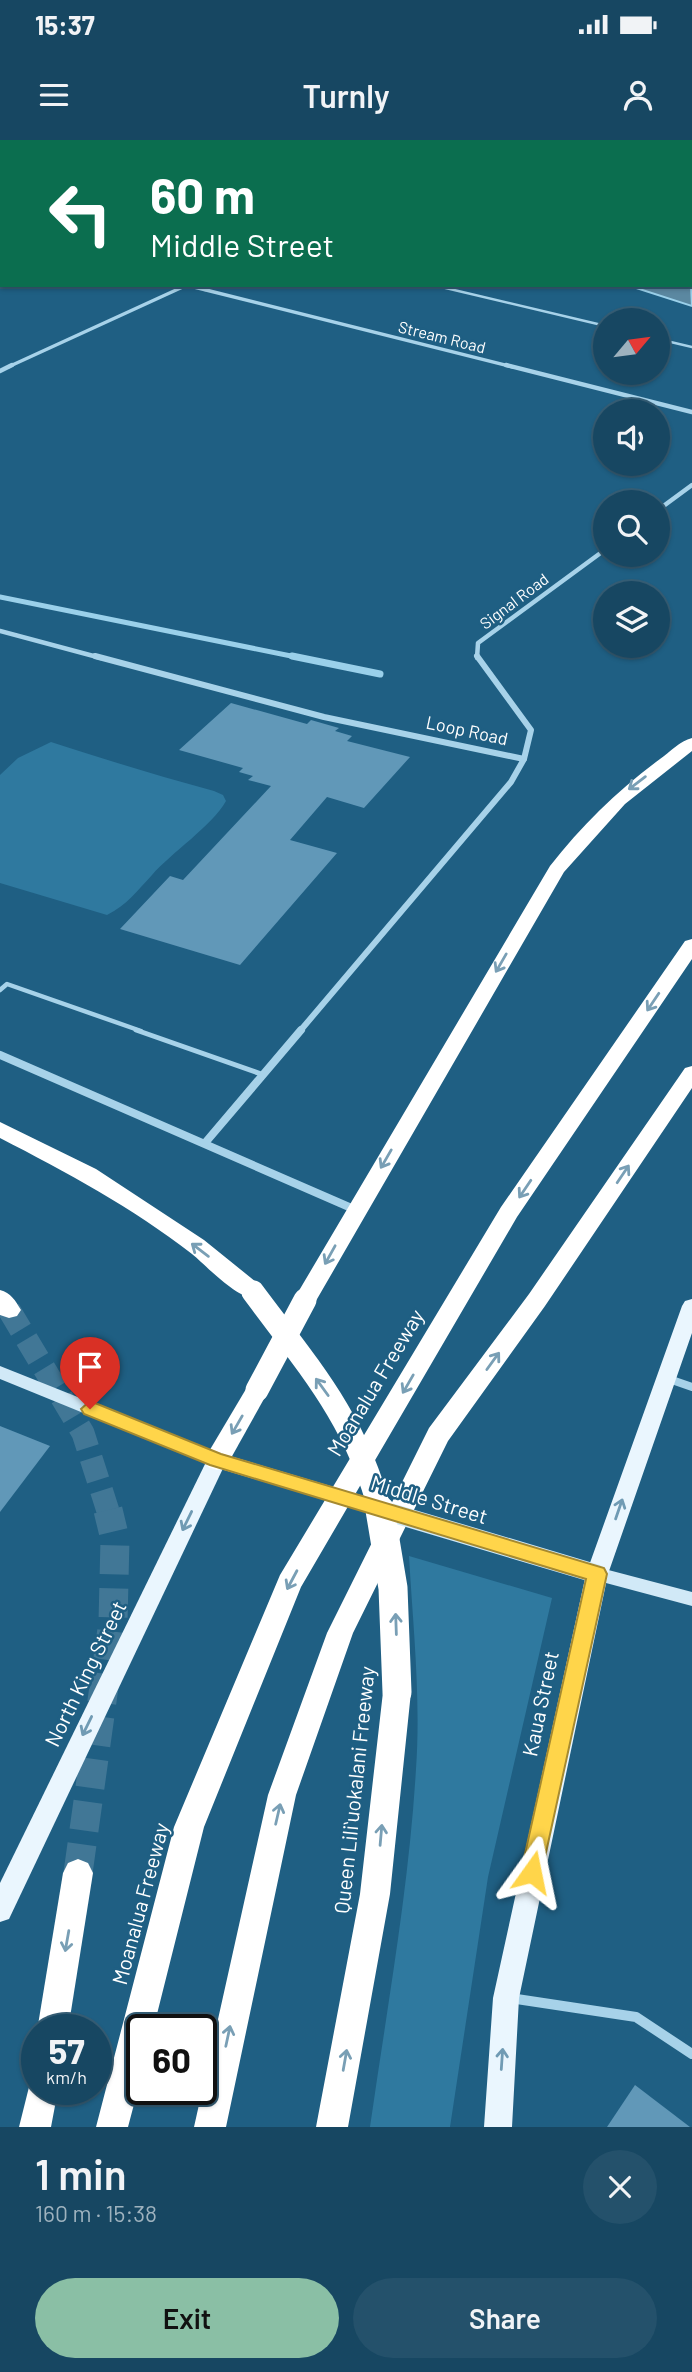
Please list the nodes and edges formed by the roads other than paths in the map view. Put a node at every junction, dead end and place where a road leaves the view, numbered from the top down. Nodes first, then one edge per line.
1 (182, 287) edge
2 (194, 287) edge
3 (212, 287) edge
4 (441, 287) edge
5 (205, 290) junction
6 (593, 323) edge
7 (670, 342) edge
8 (692, 347) edge
9 (0, 371) edge
10 (692, 412) edge
11 (692, 485) edge
12 (670, 501) edge
13 (593, 559) edge
14 (0, 631) edge
15 (692, 743) edge
16 (524, 759) junction
17 (692, 945) edge
18 (0, 990) edge
19 (0, 1055) edge
20 (692, 1073) edge
21 (264, 1074) junction
22 (0, 1129) edge
23 (205, 1143) junction
24 (356, 1210) junction
25 (692, 1306) edge
26 (0, 1372) edge
27 (665, 1378) junction
28 (692, 1387) edge
29 (217, 1460) junction
30 (597, 1574) junction
31 (692, 1599) edge
32 (78, 1873) tunnel mouth
33 (0, 1910) edge
34 (506, 1998) junction
35 (55, 2014) edge
36 (692, 2054) edge
37 (39, 2105) edge
38 (35, 2127) edge
39 (112, 2127) edge
40 (209, 2127) edge
41 (332, 2127) edge
42 (498, 2127) edge

1 - 9 street
2 - 5 street, Stream Road
3 - 5 lane
4 - 6 lane
5 - 10 street, Stream Road
7 - 8 lane
11 - 12 street
13 - 16 street, Signal Road
14 - 16 street, Loop Road
15 -> 24 highway
16 - 21 street, Loop Road
17 -> 39 highway, Moanalua Freeway
18 - 21 lane
19 - 23 street
40 -> 20 highway
21 - 23 street, Loop Road
41 -> 22 highway, Queen Liliʻuokalani Freeway, bridge
23 - 24 street
24 -> 29 highway, bridge
25 - 27 main road, Kaua Street
26 - 29 main road, Middle Street
27 - 28 street
30 -> 27 main road, Kaua Street
29 - 30 main road, Middle Street, bridge
29 -> 33 main road, North King Street
30 - 31 main road, Middle Street
30 - 34 main road, Kaua Street
32 -> 35 highway
34 - 36 street
42 -> 34 main road, Kaua Street
37 - 38 highway

